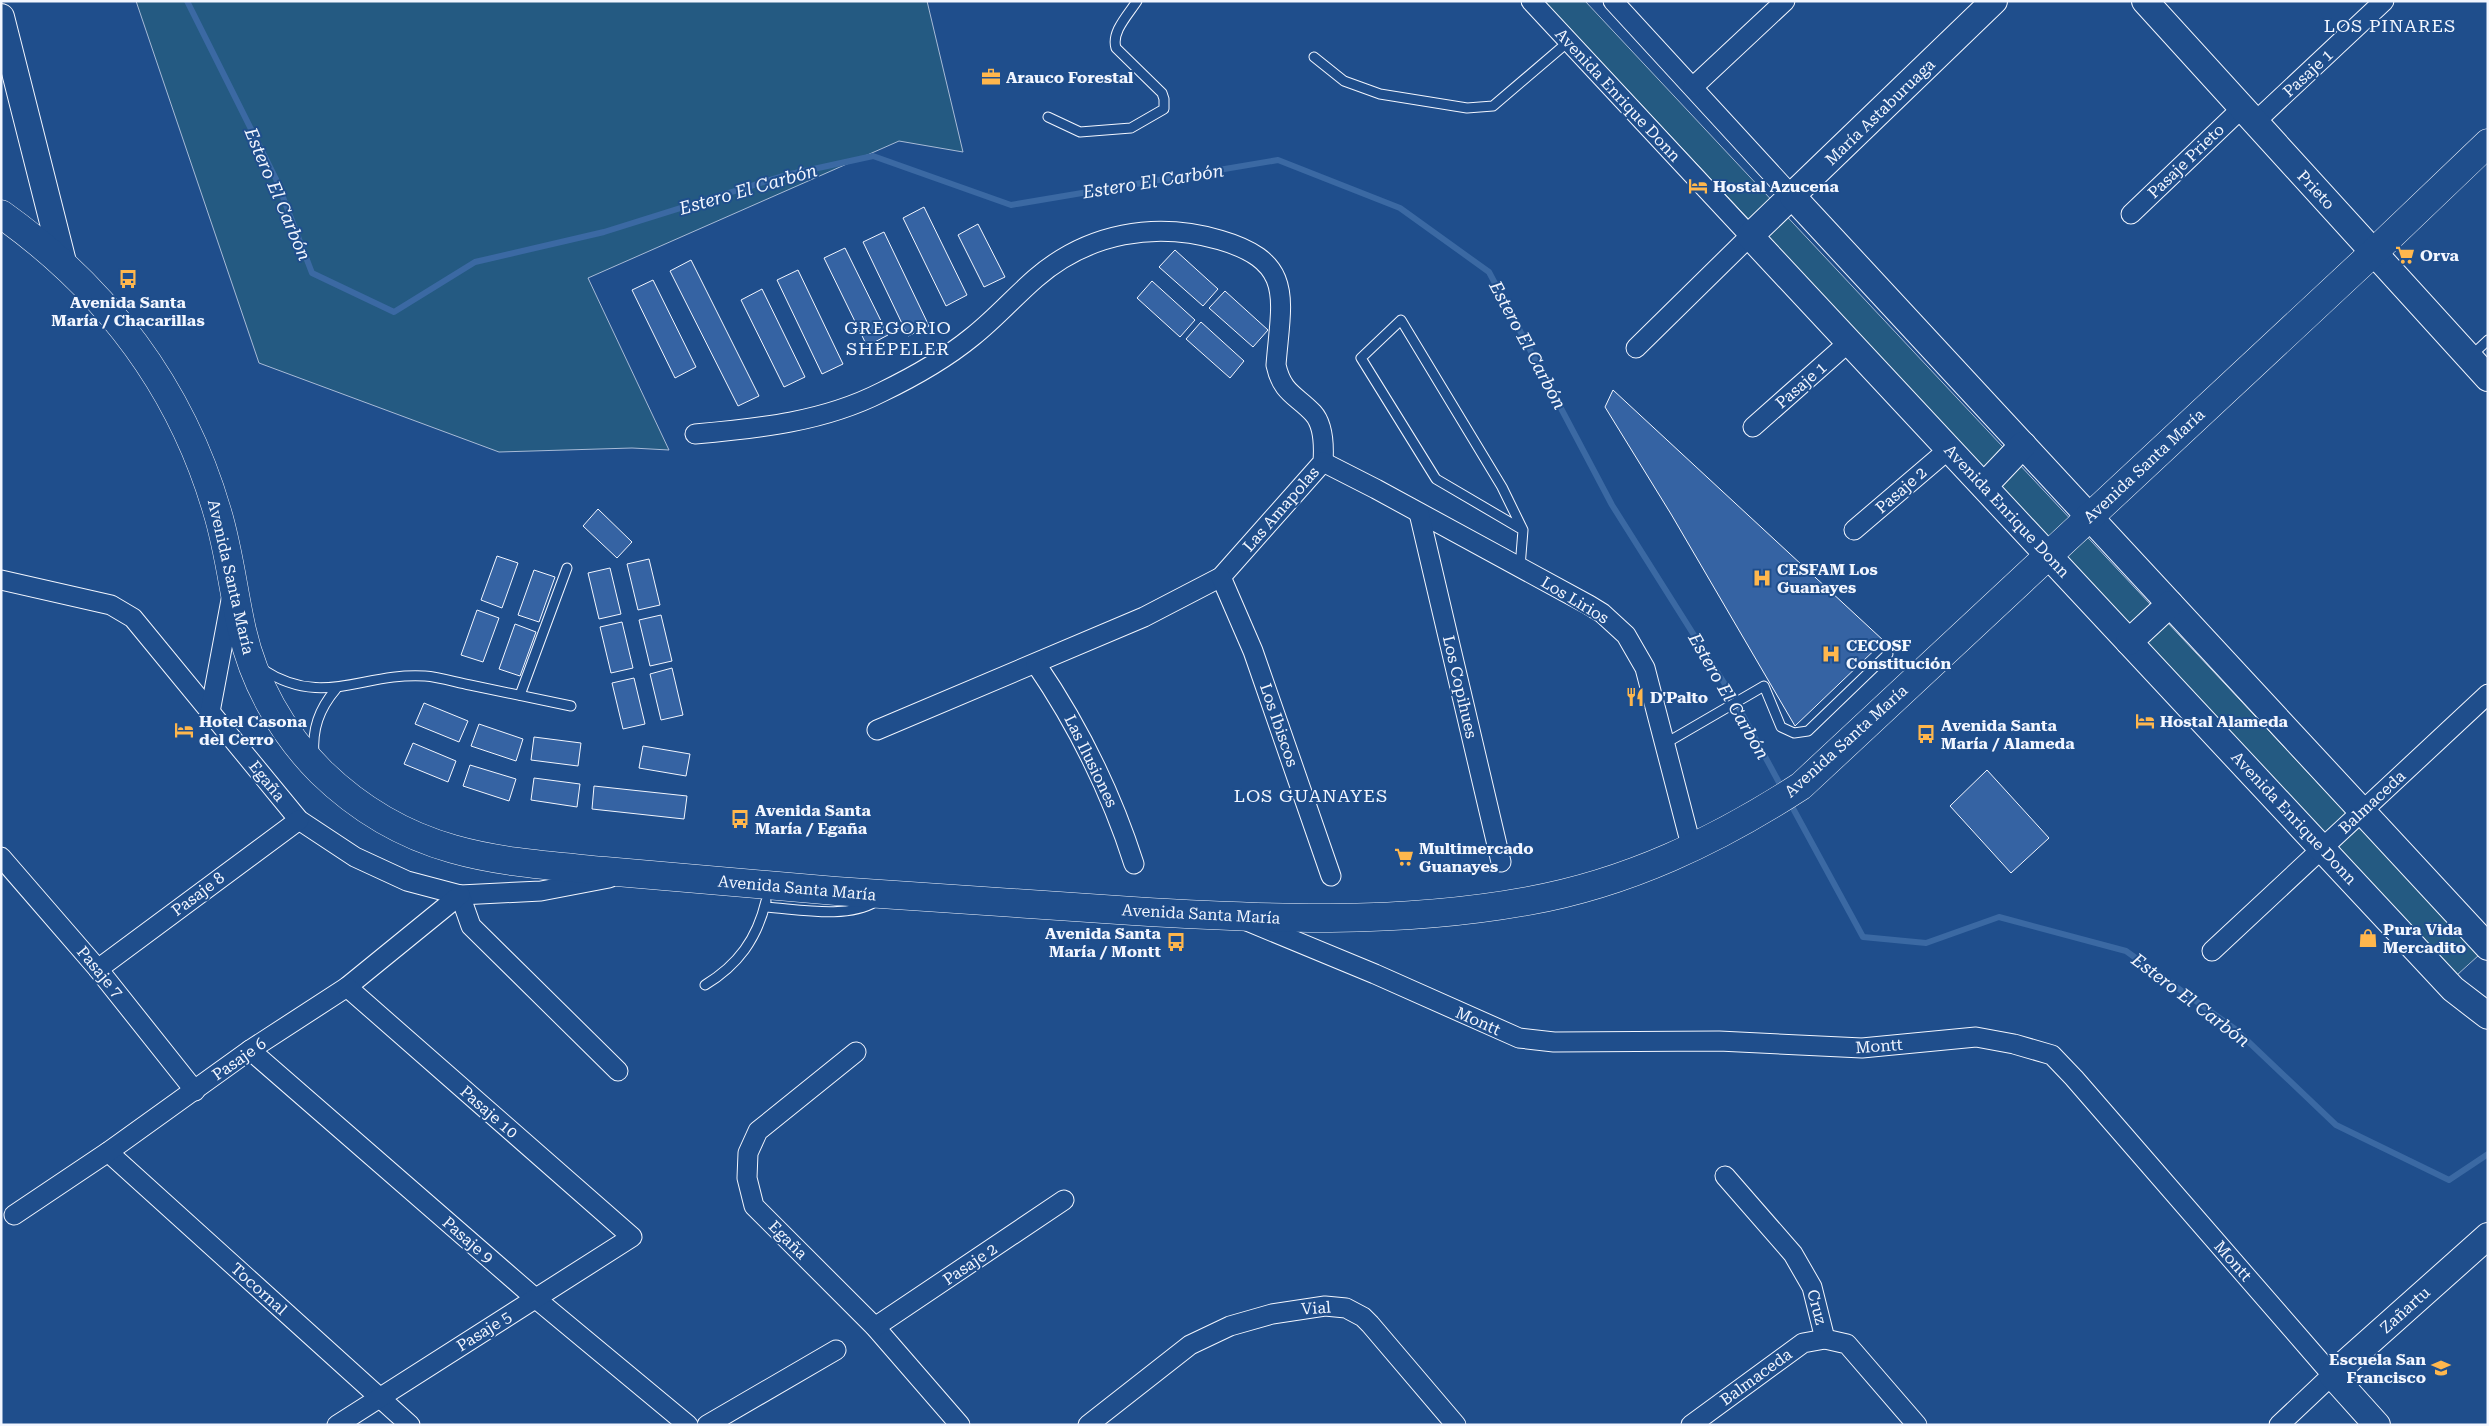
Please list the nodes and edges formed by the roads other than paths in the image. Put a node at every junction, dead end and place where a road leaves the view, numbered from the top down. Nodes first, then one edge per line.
1 (1137, 1) edge
2 (1531, 1) edge
3 (1613, 1) edge
4 (1785, 1) edge
5 (1994, 1) edge
6 (2145, 1) edge
7 (2381, 2) edge
8 (1, 17) edge
9 (1568, 42) junction
10 (1314, 57) dead end
11 (1692, 88) junction
12 (2248, 116) junction
13 (1048, 117) dead end
14 (2488, 143) edge
15 (1793, 197) junction
16 (1, 214) edge
17 (2131, 214) dead end
18 (1750, 236) junction
19 (2374, 252) junction
20 (63, 262) junction
21 (2488, 340) edge
22 (1849, 342) junction
23 (1636, 348) dead end
24 (2469, 357) junction
25 (2488, 378) edge
26 (1753, 427) dead end
27 (695, 434) dead end
28 (2023, 445) junction
29 (1948, 449) junction
30 (1322, 462) junction
31 (1984, 486) junction
32 (1419, 512) junction
33 (2090, 517) junction
34 (1523, 530) junction
35 (1854, 530) dead end
36 (2048, 556) junction
37 (567, 568) dead end
38 (1520, 568) junction
39 (1221, 577) junction
40 (1, 580) edge
41 (234, 584) junction
42 (2170, 604) junction
43 (2129, 642) junction
44 (1888, 654) dead end
45 (251, 662) junction
46 (1036, 664) junction
47 (336, 689) junction
48 (2488, 694) edge
49 (520, 695) junction
50 (570, 706) dead end
51 (210, 712) junction
52 (877, 730) dead end
53 (1666, 743) junction
54 (318, 768) junction
55 (2362, 812) junction
56 (299, 820) junction
57 (1692, 849) junction
58 (2322, 849) junction
59 (1, 857) edge
60 (1501, 862) dead end
61 (1134, 864) dead end
62 (634, 873) junction
63 (1331, 876) dead end
64 (460, 895) junction
65 (766, 896) junction
66 (1236, 917) junction
67 (2488, 948) edge
68 (2212, 952) dead end
69 (98, 969) junction
70 (705, 985) dead end
71 (347, 987) junction
72 (2485, 1012) edge
73 (250, 1050) junction
74 (856, 1052) dead end
75 (618, 1071) dead end
76 (195, 1091) junction
77 (108, 1152) junction
78 (1725, 1176) dead end
79 (1064, 1200) dead end
80 (14, 1215) dead end
81 (2488, 1236) edge
82 (632, 1237) joint
83 (535, 1298) junction
84 (875, 1327) junction
85 (1825, 1339) junction
86 (836, 1350) dead end
87 (2332, 1375) junction
88 (378, 1397) junction
89 (1701, 1422) edge
90 (337, 1425) edge
91 (410, 1425) edge
92 (688, 1425) edge
93 (707, 1425) edge
94 (960, 1425) edge
95 (1088, 1425) edge
96 (1456, 1425) edge
97 (1917, 1425) edge
98 (2279, 1425) edge
99 (2377, 1425) edge

1 - 13 lane
2 - 9 street, Avenida Enrique Donn
3 - 11 street
4 - 11 street
5 - 15 street, María Astaburuaga
6 - 12 street, Prieto
7 - 12 street, Pasaje 1
8 - 20 street
9 - 10 lane
9 - 18 street, Avenida Enrique Donn
11 - 15 street
12 - 17 street, Pasaje Prieto
12 - 19 street, Prieto
14 - 19 main road, Avenida Santa María
15 - 18 street, María Astaburuaga
15 - 28 street
16 - 20 main road, Avenida Santa María
18 - 22 street, Avenida Enrique Donn
18 - 23 street, María Astaburuaga
19 - 24 street, Prieto
19 - 33 main road, Avenida Santa María
20 - 41 main road, Avenida Santa María
21 - 24 lane
22 - 26 street, Pasaje 1
22 - 29 street, Avenida Enrique Donn
24 - 25 street, Prieto
27 - 30 street, Las Amapolas
28 - 31 street
28 - 33 street
29 - 31 street, Avenida Enrique Donn
29 - 35 street, Pasaje 2
30 - 32 street, Los Lirios
30 - 39 street, Las Amapolas
31 - 36 street, Avenida Enrique Donn
32 - 38 street, Los Lirios
32 - 60 street, Los Copihues
33 - 36 main road, Avenida Santa María
33 - 42 street
34 - 34 lane
34 - 38 lane
36 - 43 street, Avenida Enrique Donn
36 - 57 main road, Avenida Santa María
37 - 49 lane
38 - 53 street, Los Lirios
39 - 46 street, Las Amapolas
39 - 63 street, Los Ibiscos
40 - 51 street, Egaña
41 - 45 main road, Avenida Santa María
41 - 51 street
42 - 43 street
42 - 55 street
43 - 58 street, Avenida Enrique Donn
44 - 53 lane
45 - 47 lane
45 - 54 main road, Avenida Santa María
46 - 52 street, Las Amapolas
46 - 61 street, Las Ilusiones
47 - 49 lane
47 - 54 lane
48 - 55 street, Balmaceda
49 - 50 lane
51 - 56 street, Egaña
53 - 57 street, Los Lirios
54 - 62 main road, Avenida Santa María
55 - 58 street, Balmaceda
55 - 67 street
56 - 64 street, Egaña
56 - 69 street, Pasaje 8
57 - 66 main road, Avenida Santa María
58 - 68 street, Balmaceda
58 - 72 street, Avenida Enrique Donn
59 - 69 street, Pasaje 7
62 - 64 street, Egaña
62 - 65 main road, Avenida Santa María
64 - 71 street, Pasaje 6
64 - 75 street
65 - 66 main road, Avenida Santa María
65 - 70 lane
66 - 87 street, Montt
69 - 76 street, Pasaje 7
71 - 73 street, Pasaje 6
71 - 82 street, Pasaje 10
73 - 76 street, Pasaje 6
73 - 83 street, Pasaje 9
74 - 84 street, Egaña
76 - 77 street, Pasaje 6
77 - 80 street, Pasaje 6
77 - 88 street, Tocornal
78 - 85 street, Cruz
79 - 84 street, Pasaje 2
81 - 87 street, Zañartu
82 - 83 street, Pasaje 5
83 - 88 street, Pasaje 5
83 - 92 street, Pasaje 9
84 - 94 street, Egaña
85 - 89 street, Balmaceda
85 - 97 street, Cruz
86 - 93 street
87 - 98 street, Zañartu
87 - 99 street, Montt
88 - 90 street, Pasaje 5
88 - 91 street, Tocornal
95 - 96 street, Vial

